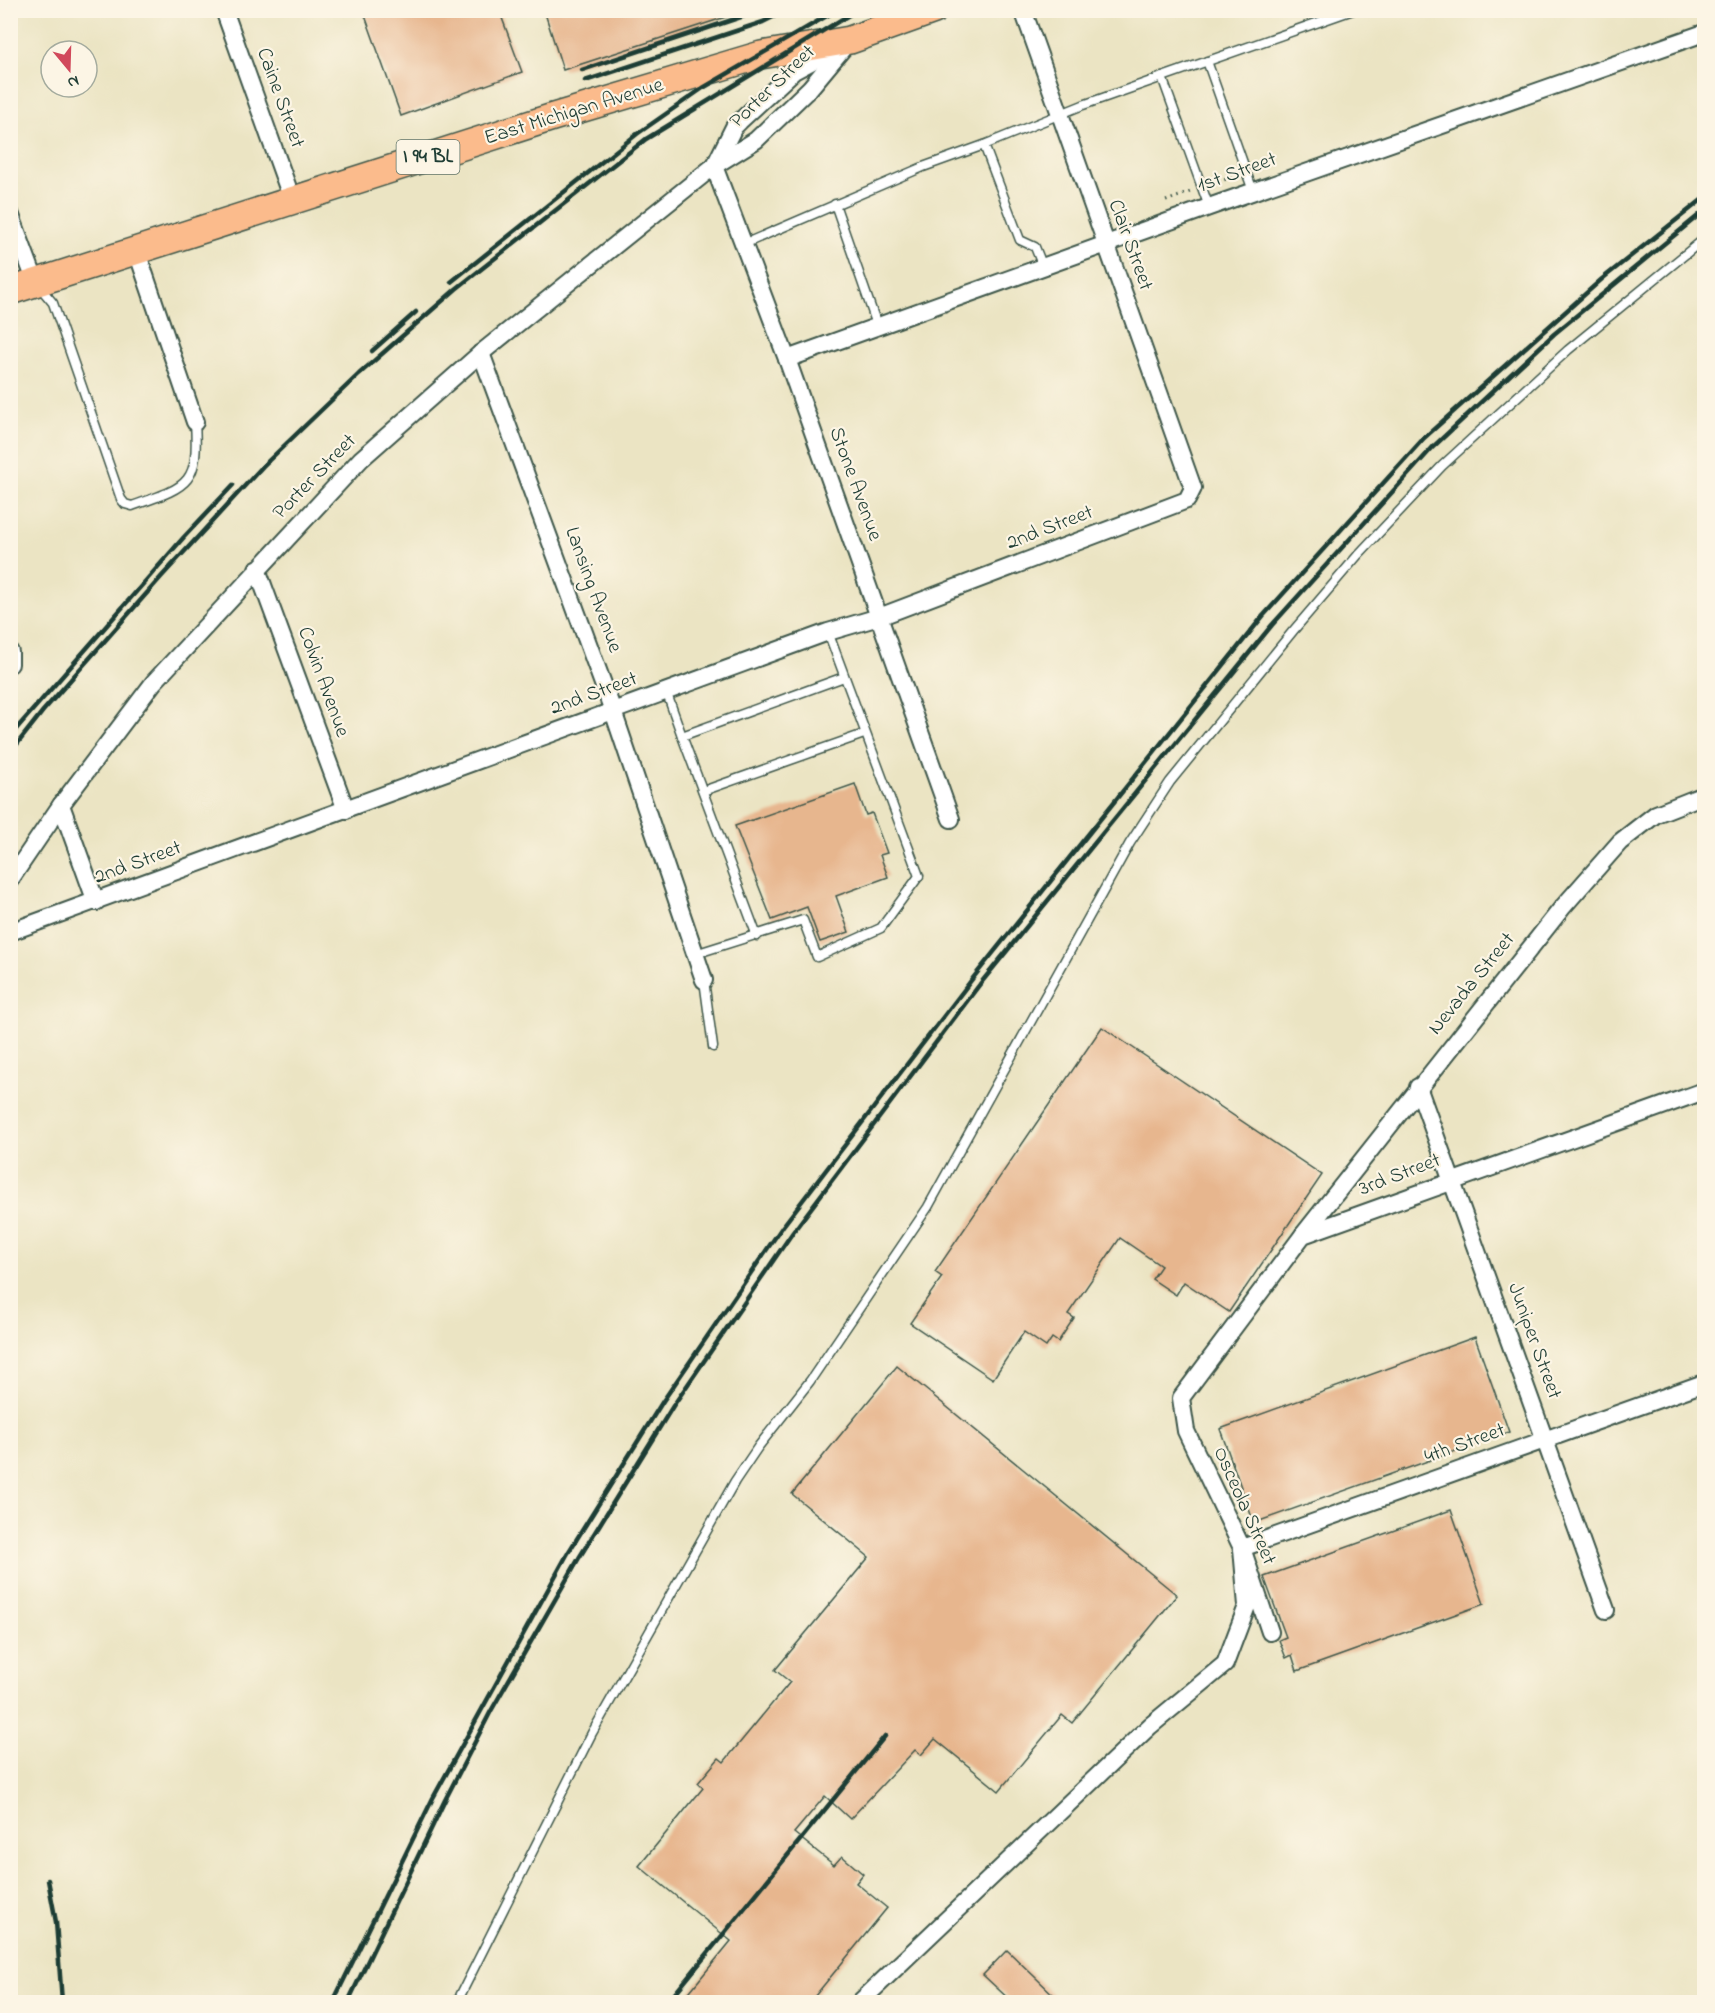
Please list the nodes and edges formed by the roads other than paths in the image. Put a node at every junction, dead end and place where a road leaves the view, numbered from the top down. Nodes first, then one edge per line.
1 (224, 10) edge
2 (934, 10) edge
3 (1023, 10) edge
4 (1353, 10) edge
5 (1704, 33) edge
6 (850, 40) junction
7 (1207, 61) junction
8 (1162, 77) junction
9 (1060, 115) junction
10 (984, 145) junction
11 (714, 166) junction
12 (1253, 191) junction
13 (293, 202) junction
14 (835, 204) junction
15 (1209, 207) junction
16 (10, 213) edge
17 (1704, 238) edge
18 (744, 244) junction
19 (1107, 246) junction
20 (136, 252) junction
21 (1043, 267) junction
22 (36, 283) junction
23 (10, 291) edge
24 (877, 326) junction
25 (481, 353) junction
26 (787, 359) junction
27 (195, 422) joint
28 (1191, 496) joint
29 (257, 569) junction
30 (879, 616) junction
31 (828, 632) junction
32 (10, 652) edge
33 (10, 664) edge
34 (844, 677) junction
35 (666, 691) junction
36 (613, 711) junction
37 (864, 734) junction
38 (682, 736) junction
39 (704, 791) junction
40 (1704, 795) edge
41 (61, 806) junction
42 (346, 810) junction
43 (951, 819) dead end
44 (10, 880) edge
45 (96, 902) junction
46 (10, 932) edge
47 (757, 936) junction
48 (694, 954) junction
49 (704, 980) joint
50 (713, 1047) dead end
51 (1418, 1087) junction
52 (1704, 1091) edge
53 (1451, 1180) junction
54 (1303, 1235) junction
55 (1704, 1383) edge
56 (1545, 1439) junction
57 (1242, 1548) junction
58 (1606, 1610) dead end
59 (1270, 1632) dead end
60 (457, 2002) edge
61 (860, 2002) edge

1 - 13 street, Caine Street
2 - 6 highway, East Michigan Avenue / I 94 BL
3 - 9 street, Clair Street
4 - 7 lane
5 - 12 street, 1st Street
6 - 11 street, Porter Street
6 - 11 street, Porter Street
6 - 13 highway, East Michigan Avenue / I 94 BL
7 - 8 lane
7 - 12 lane
8 - 9 lane
8 - 15 lane
9 - 10 lane
9 - 19 street, Clair Street
10 - 14 lane
10 - 21 lane
11 - 18 street, Stone Avenue
11 - 25 street, Porter Street
12 - 15 street, 1st Street
13 - 20 highway, East Michigan Avenue / I 94 BL
14 - 18 lane
14 - 24 lane
15 - 19 street, 1st Street
16 - 22 street
17 - 60 lane
18 - 26 street, Stone Avenue
19 - 21 street, 1st Street
19 - 28 street, Clair Street
20 - 22 highway, East Michigan Avenue / I 94 BL
20 - 27 street
21 - 24 street, 1st Street
22 - 23 highway, East Michigan Avenue / I 94 BL
22 - 27 lane
24 - 26 street, 1st Street
25 - 29 street, Porter Street
25 - 36 street, Lansing Avenue
26 - 30 street, Stone Avenue
28 - 30 street, 2nd Street
29 - 41 street, Porter Street
29 - 42 street, Colvin Avenue
30 - 31 street, 2nd Street
30 - 43 street, Stone Avenue
31 - 34 lane
31 - 35 street, 2nd Street
32 - 33 street
34 - 37 lane
34 - 38 lane
35 - 36 street, 2nd Street
35 - 38 lane
36 - 42 street, 2nd Street
36 - 48 street, Lansing Avenue
37 - 39 lane
37 - 47 lane
38 - 39 lane
39 - 47 lane
40 - 51 street, Nevada Street
41 - 44 street, Porter Street
41 - 45 street
42 - 45 street, 2nd Street
45 - 46 street, 2nd Street
47 - 48 lane
48 - 49 street, Lansing Avenue
49 - 50 lane
51 - 53 street, Juniper Street
51 - 54 street, Nevada Street
52 - 53 street, 3rd Street
53 - 54 street, 3rd Street
53 - 56 street, Juniper Street
54 - 57 street, Osceola Street
55 - 56 street, 4th Street
56 - 57 street, 4th Street
56 - 58 street, Juniper Street
57 - 59 street, Osceola Street
57 - 61 street

